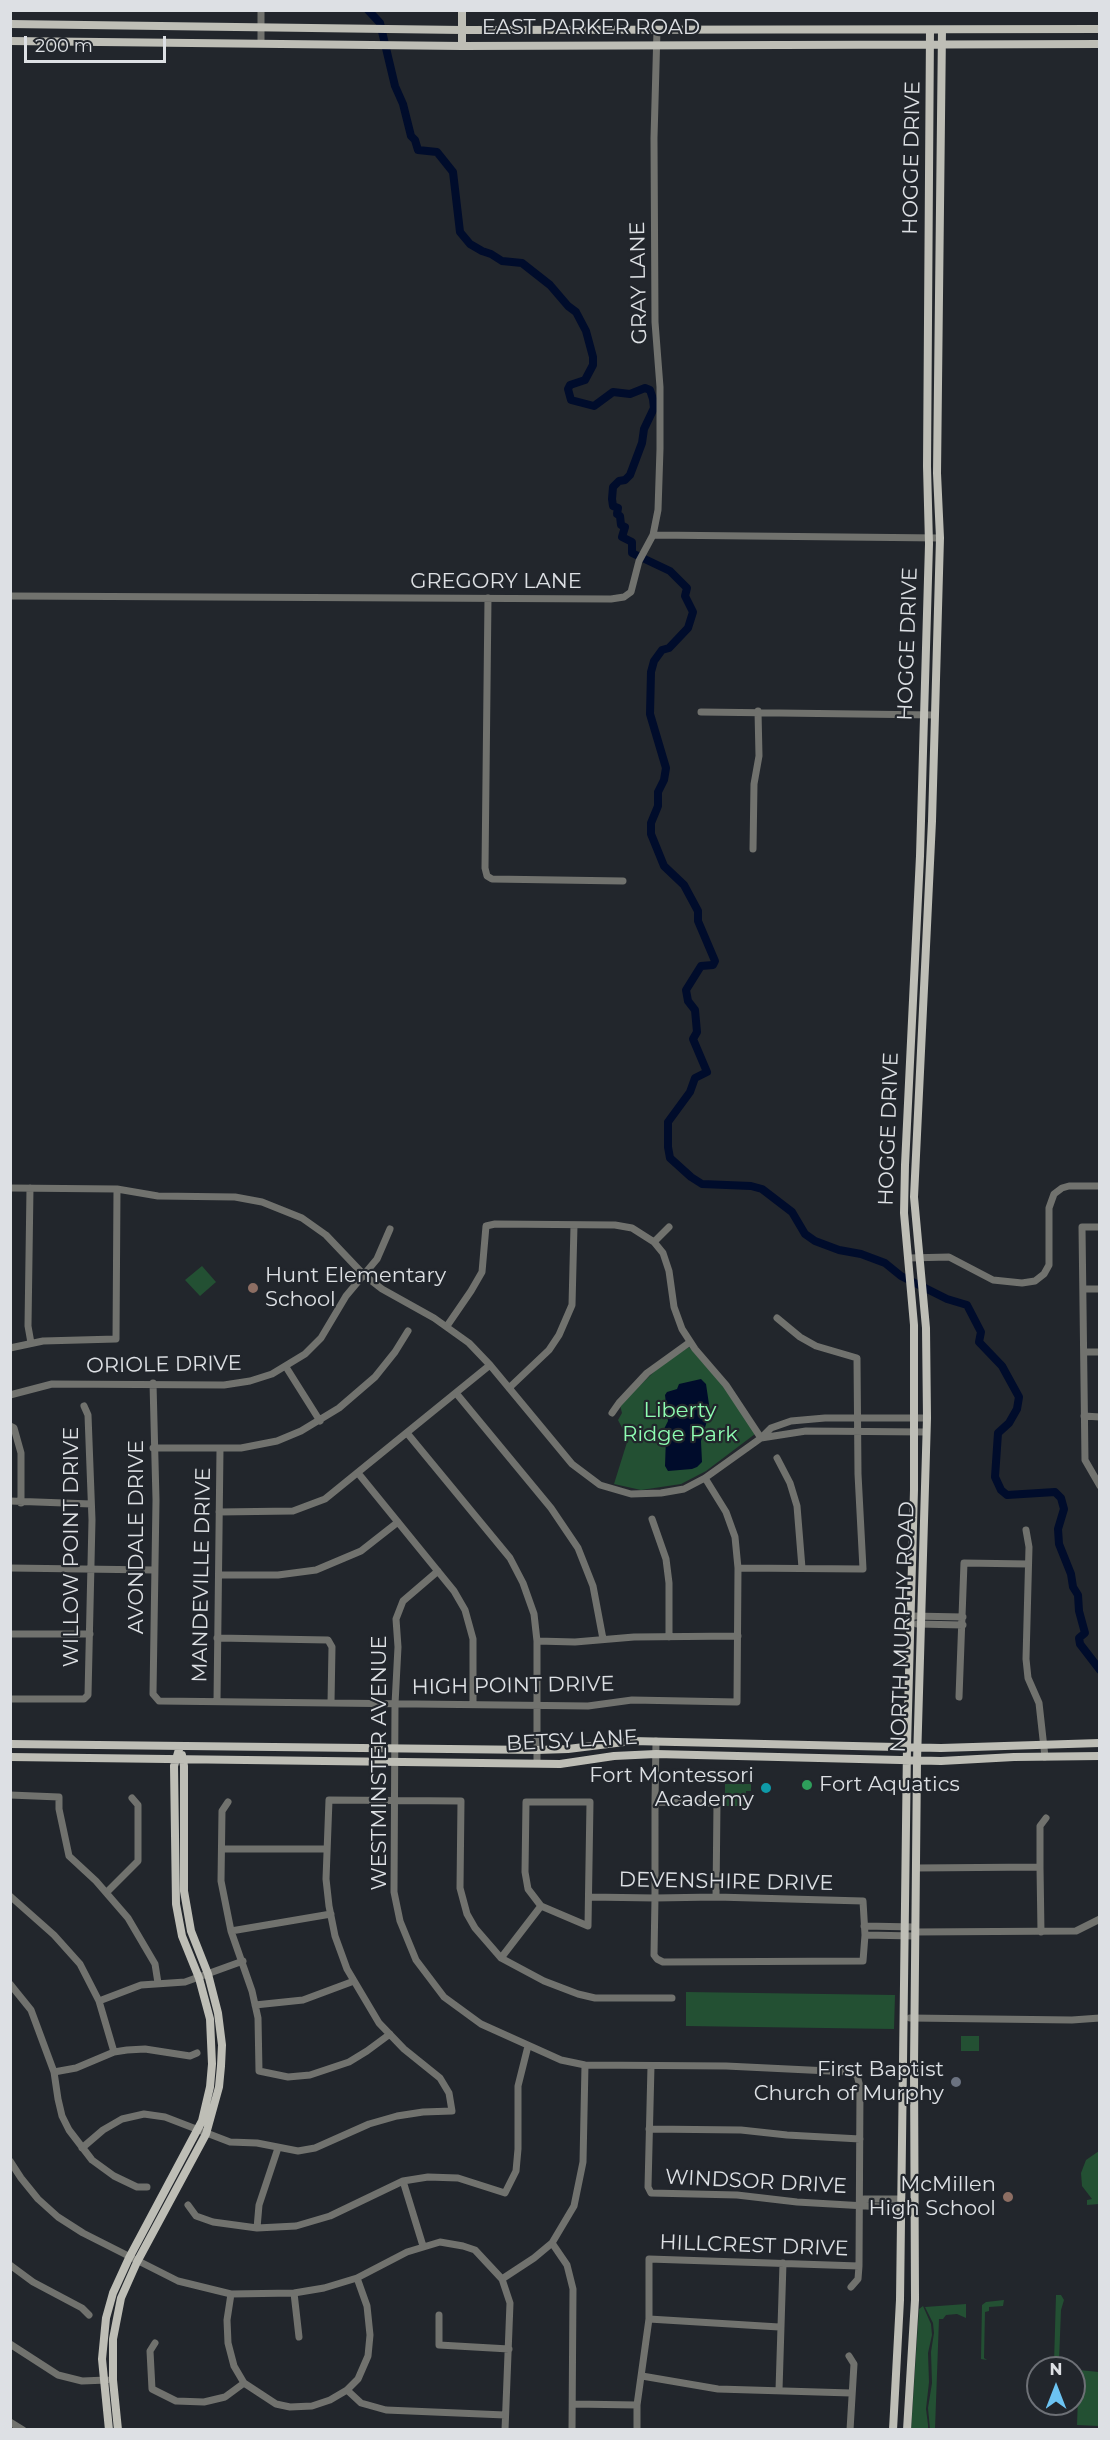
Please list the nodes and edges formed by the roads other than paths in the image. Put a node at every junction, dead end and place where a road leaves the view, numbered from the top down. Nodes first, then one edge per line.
1 (261, 10) edge
2 (462, 10) edge
3 (10, 24) edge
4 (261, 27) junction
5 (1100, 29) edge
6 (462, 30) junction
7 (657, 30) junction
8 (930, 30) junction
9 (942, 30) junction
10 (10, 40) edge
11 (261, 43) junction
12 (1100, 44) edge
13 (462, 46) junction
14 (657, 46) junction
15 (930, 46) junction
16 (942, 46) junction
17 (653, 535) junction
18 (929, 538) junction
19 (940, 538) junction
20 (10, 596) edge
21 (488, 598) junction
22 (758, 711) junction
23 (701, 712) dead end
24 (924, 714) junction
25 (935, 715) junction
26 (753, 849) dead end
27 (920, 856) junction
28 (930, 856) junction
29 (623, 881) dead end
30 (910, 1028) junction
31 (921, 1029) junction
32 (1100, 1186) edge
33 (10, 1188) edge
34 (30, 1188) junction
35 (117, 1190) junction
36 (574, 1226) junction
37 (669, 1227) dead end
38 (1100, 1227) edge
39 (390, 1229) dead end
40 (654, 1242) junction
41 (919, 1257) junction
42 (909, 1262) junction
43 (364, 1275) junction
44 (1083, 1289) junction
45 (1100, 1289) edge
46 (777, 1318) dead end
47 (447, 1326) junction
48 (408, 1331) dead end
49 (690, 1342) junction
50 (31, 1343) junction
51 (10, 1348) edge
52 (1084, 1352) junction
53 (1100, 1352) edge
54 (490, 1365) junction
55 (286, 1367) junction
56 (153, 1383) junction
57 (509, 1388) junction
58 (456, 1393) junction
59 (10, 1395) edge
60 (84, 1406) dead end
61 (612, 1413) dead end
62 (1084, 1416) junction
63 (1100, 1417) edge
64 (915, 1418) junction
65 (927, 1418) junction
66 (857, 1419) junction
67 (320, 1421) junction
68 (10, 1426) edge
69 (857, 1431) junction
70 (914, 1432) junction
71 (926, 1432) junction
72 (407, 1434) junction
73 (761, 1438) junction
74 (153, 1448) junction
75 (220, 1449) junction
76 (777, 1458) dead end
77 (358, 1473) junction
78 (705, 1478) junction
79 (1100, 1486) edge
80 (10, 1501) edge
81 (21, 1503) junction
82 (91, 1504) junction
83 (219, 1512) junction
84 (652, 1519) dead end
85 (398, 1522) junction
86 (1026, 1530) dead end
87 (1028, 1564) junction
88 (10, 1568) edge
89 (738, 1568) junction
90 (802, 1568) junction
91 (90, 1569) junction
92 (154, 1570) junction
93 (438, 1571) junction
94 (219, 1575) junction
95 (911, 1620) junction
96 (923, 1620) junction
97 (963, 1621) junction
98 (10, 1634) edge
99 (90, 1634) junction
100 (738, 1636) junction
101 (669, 1637) junction
102 (217, 1638) junction
103 (603, 1639) junction
104 (537, 1641) junction
105 (153, 1689) joint
106 (959, 1697) dead end
107 (10, 1699) edge
108 (217, 1701) junction
109 (331, 1703) junction
110 (395, 1704) junction
111 (473, 1704) junction
112 (538, 1705) junction
113 (656, 1741) junction
114 (747, 1743) junction
115 (1100, 1743) edge
116 (10, 1744) edge
117 (1045, 1744) junction
118 (180, 1746) junction
119 (830, 1746) junction
120 (274, 1747) junction
121 (907, 1747) junction
122 (918, 1747) junction
123 (394, 1748) junction
124 (537, 1750) junction
125 (656, 1754) junction
126 (1100, 1756) edge
127 (10, 1757) edge
128 (747, 1757) junction
129 (1045, 1757) junction
130 (179, 1759) junction
131 (274, 1760) junction
132 (830, 1760) junction
133 (394, 1761) junction
134 (907, 1761) junction
135 (917, 1761) junction
136 (537, 1763) junction
137 (10, 1795) edge
138 (132, 1798) dead end
139 (228, 1802) dead end
140 (395, 1802) junction
141 (656, 1802) junction
142 (1046, 1818) dead end
143 (222, 1849) junction
144 (327, 1849) junction
145 (1040, 1867) junction
146 (916, 1868) junction
147 (107, 1892) junction
148 (10, 1896) edge
149 (589, 1897) junction
150 (716, 1897) junction
151 (655, 1898) junction
152 (541, 1906) junction
153 (331, 1914) junction
154 (1100, 1919) edge
155 (864, 1926) junction
156 (231, 1931) junction
157 (905, 1931) junction
158 (915, 1932) junction
159 (1041, 1932) junction
160 (865, 1935) junction
161 (501, 1958) junction
162 (243, 1961) junction
163 (208, 1974) junction
164 (199, 1978) junction
165 (354, 1981) junction
166 (158, 1983) junction
167 (10, 1984) edge
168 (672, 1998) dead end
169 (99, 2001) junction
170 (255, 2006) junction
171 (903, 2018) junction
172 (915, 2018) junction
173 (1100, 2018) edge
174 (390, 2034) junction
175 (528, 2046) junction
176 (114, 2052) junction
177 (197, 2053) dead end
178 (585, 2065) junction
179 (651, 2067) junction
180 (54, 2072) junction
181 (649, 2129) junction
182 (202, 2132) junction
183 (860, 2139) junction
184 (81, 2148) junction
185 (278, 2148) junction
186 (10, 2161) edge
187 (403, 2181) junction
188 (147, 2187) dead end
189 (859, 2204) junction
190 (900, 2204) junction
191 (188, 2205) dead end
192 (257, 2229) junction
193 (552, 2243) junction
194 (423, 2246) junction
195 (133, 2260) junction
196 (783, 2263) junction
197 (10, 2265) edge
198 (859, 2266) junction
199 (357, 2278) junction
200 (502, 2279) junction
201 (851, 2287) dead end
202 (294, 2293) junction
203 (231, 2294) junction
204 (89, 2315) dead end
205 (439, 2315) dead end
206 (649, 2319) junction
207 (779, 2327) junction
208 (299, 2337) dead end
209 (154, 2343) dead end
210 (10, 2344) edge
211 (509, 2349) junction
212 (849, 2356) dead end
213 (642, 2376) junction
214 (108, 2380) junction
215 (244, 2383) junction
216 (347, 2390) junction
217 (779, 2390) junction
218 (851, 2393) junction
219 (573, 2404) junction
220 (637, 2404) junction
221 (505, 2415) junction
222 (10, 2422) edge
223 (22, 2430) edge
224 (109, 2430) edge
225 (118, 2430) edge
226 (505, 2430) edge
227 (572, 2430) edge
228 (637, 2430) edge
229 (850, 2430) edge
230 (893, 2430) edge
231 (907, 2430) edge

1 - 4 street
2 - 6 main road
3 - 4 main road, EAST PARKER ROAD
4 - 6 main road, EAST PARKER ROAD
4 - 11 street
5 - 9 main road, EAST PARKER ROAD
6 - 7 main road, EAST PARKER ROAD
6 - 13 main road
7 - 8 main road, EAST PARKER ROAD
7 - 14 street, GRAY LANE
8 - 9 main road, EAST PARKER ROAD
8 - 15 main road, HOGGE DRIVE
9 - 16 main road, HOGGE DRIVE
10 - 11 main road, EAST PARKER ROAD
11 - 13 main road, EAST PARKER ROAD
12 - 16 main road, EAST PARKER ROAD
13 - 14 main road, EAST PARKER ROAD
14 - 15 main road, EAST PARKER ROAD
14 - 17 street, GRAY LANE
15 - 16 main road, EAST PARKER ROAD
15 - 18 main road, HOGGE DRIVE
16 - 19 main road, HOGGE DRIVE
17 - 18 street
17 - 21 street, GREGORY LANE
18 - 19 street
18 - 24 main road, HOGGE DRIVE
19 - 25 main road, HOGGE DRIVE
20 - 21 street, GREGORY LANE
21 - 29 street
22 - 23 street
22 - 24 street
22 - 26 street
24 - 25 street
24 - 27 main road, HOGGE DRIVE
25 - 28 main road, HOGGE DRIVE
27 - 28 main road
27 - 30 main road, HOGGE DRIVE
28 - 31 main road, HOGGE DRIVE
30 - 31 main road
30 - 42 main road, HOGGE DRIVE
31 - 41 main road, HOGGE DRIVE
32 - 41 street
33 - 34 street
34 - 35 street
34 - 50 street
35 - 43 street
35 - 50 street
36 - 40 street
36 - 47 street
36 - 57 street
37 - 40 street
38 - 44 street
39 - 43 street, ORIOLE DRIVE
40 - 49 street
41 - 42 street
41 - 65 main road, NORTH MURPHY ROAD
42 - 64 main road, NORTH MURPHY ROAD
43 - 47 street
43 - 55 street, ORIOLE DRIVE
44 - 45 street
44 - 52 street
46 - 66 street
47 - 54 street
48 - 67 street
49 - 61 street
49 - 73 street
50 - 51 street
52 - 53 street
52 - 62 street
54 - 57 street
54 - 58 street
55 - 56 street, ORIOLE DRIVE
55 - 67 street
56 - 59 street, ORIOLE DRIVE
56 - 74 street, AVONDALE DRIVE
57 - 78 street
58 - 72 street
58 - 103 street
60 - 82 street, WILLOW POINT DRIVE
62 - 63 street
62 - 79 street
64 - 65 street
64 - 66 street
64 - 70 main road, NORTH MURPHY ROAD
65 - 71 main road, NORTH MURPHY ROAD
66 - 69 street
66 - 73 street
67 - 75 street
68 - 81 street
69 - 70 street
69 - 73 street
69 - 90 street
70 - 71 street
70 - 95 main road, NORTH MURPHY ROAD
71 - 96 main road, NORTH MURPHY ROAD
72 - 77 street
72 - 104 street
73 - 78 street
74 - 75 street
74 - 92 street, AVONDALE DRIVE
75 - 83 street, MANDEVILLE DRIVE
76 - 90 street
77 - 83 street
77 - 85 street
78 - 89 street
80 - 81 street
81 - 82 street
82 - 91 street, WILLOW POINT DRIVE
83 - 94 street, MANDEVILLE DRIVE
84 - 101 street
85 - 93 street
85 - 94 street
86 - 87 street
87 - 97 street
87 - 117 street
88 - 91 street
89 - 90 street
89 - 100 street
91 - 92 street
91 - 99 street, WILLOW POINT DRIVE
92 - 105 street, AVONDALE DRIVE
93 - 110 street, WESTMINSTER AVENUE
93 - 111 street
94 - 102 street, MANDEVILLE DRIVE
95 - 96 street
95 - 121 main road, NORTH MURPHY ROAD
96 - 97 street
96 - 122 main road, NORTH MURPHY ROAD
97 - 106 street
98 - 99 street
99 - 107 street, WILLOW POINT DRIVE
100 - 101 street
100 - 112 street, HIGH POINT DRIVE
101 - 103 street
102 - 108 street, MANDEVILLE DRIVE
102 - 109 street
103 - 104 street
104 - 112 street
105 - 108 street, HIGH POINT DRIVE
108 - 109 street, HIGH POINT DRIVE
109 - 110 street, HIGH POINT DRIVE
110 - 111 street, HIGH POINT DRIVE
110 - 123 street, WESTMINSTER AVENUE
111 - 112 street, HIGH POINT DRIVE
112 - 124 street
113 - 114 main road, BETSY LANE
113 - 124 main road, BETSY LANE
113 - 125 street
114 - 119 main road, BETSY LANE
114 - 128 main road
115 - 117 main road, BETSY LANE
116 - 118 main road, BETSY LANE
117 - 122 main road, BETSY LANE
117 - 129 street
118 - 120 main road, BETSY LANE
118 - 130 main road
119 - 121 main road, BETSY LANE
119 - 132 main road
120 - 123 main road, BETSY LANE
120 - 131 main road
121 - 122 main road, BETSY LANE
121 - 134 main road, NORTH MURPHY ROAD
122 - 135 main road, NORTH MURPHY ROAD
123 - 124 main road, BETSY LANE
123 - 133 street, WESTMINSTER AVENUE
124 - 136 street
125 - 128 main road, BETSY LANE
125 - 136 main road, BETSY LANE
125 - 141 street
126 - 129 main road, BETSY LANE
127 - 130 main road, BETSY LANE
128 - 132 main road, BETSY LANE
129 - 135 main road, BETSY LANE
130 - 131 main road, BETSY LANE
130 - 163 main road
130 - 164 main road
131 - 133 main road, BETSY LANE
132 - 134 main road, BETSY LANE
133 - 136 main road, BETSY LANE
133 - 140 street, WESTMINSTER AVENUE
134 - 135 main road, BETSY LANE
134 - 157 main road, NORTH MURPHY ROAD
135 - 146 main road, NORTH MURPHY ROAD
137 - 147 street
138 - 147 street
139 - 143 street
140 - 144 street
140 - 161 street
140 - 175 street, WESTMINSTER AVENUE
141 - 150 street
141 - 151 street
142 - 145 street
143 - 144 street
143 - 156 street
144 - 153 street
145 - 146 street
145 - 159 street
146 - 158 main road, NORTH MURPHY ROAD
147 - 166 street
148 - 169 street
149 - 151 street, DEVENSHIRE DRIVE
149 - 152 street
149 - 152 street
150 - 151 street, DEVENSHIRE DRIVE
150 - 155 street, DEVENSHIRE DRIVE
151 - 160 street
152 - 161 street
153 - 156 street
153 - 165 street
154 - 159 street
155 - 157 street
155 - 160 street
156 - 162 street
157 - 158 street
157 - 160 street
157 - 171 main road, NORTH MURPHY ROAD
158 - 159 street
158 - 172 main road, NORTH MURPHY ROAD
161 - 168 street
162 - 163 street
162 - 170 street
163 - 164 street
163 - 182 main road
164 - 166 street
164 - 182 main road
165 - 170 street
165 - 174 street
166 - 169 street
167 - 180 street
169 - 176 street
170 - 174 street
171 - 172 street
171 - 190 main road, NORTH MURPHY ROAD
172 - 173 street
172 - 231 main road, NORTH MURPHY ROAD
174 - 185 street
175 - 178 street, WESTMINSTER AVENUE
175 - 187 street
176 - 177 street
176 - 180 street
178 - 179 street, WESTMINSTER AVENUE
178 - 193 street
179 - 181 street
179 - 183 street, WESTMINSTER AVENUE
180 - 184 street
181 - 183 street
181 - 189 street, WINDSOR DRIVE
182 - 184 street
182 - 185 street
182 - 195 main road
183 - 189 street
184 - 188 street
185 - 192 street
186 - 195 street
187 - 192 street
187 - 194 street
189 - 190 street, WINDSOR DRIVE
189 - 198 street
190 - 230 main road, NORTH MURPHY ROAD
191 - 192 street
193 - 200 street
193 - 219 street
194 - 199 street
194 - 200 street
195 - 203 street
195 - 214 main road
196 - 198 street, HILLCREST DRIVE
196 - 206 street, HILLCREST DRIVE
196 - 207 street
197 - 204 street
198 - 201 street
199 - 202 street
199 - 216 street
200 - 211 street
202 - 203 street
202 - 208 street
203 - 215 street
205 - 211 street
206 - 207 street
206 - 213 street
207 - 217 street
209 - 215 street
210 - 214 street
211 - 221 street
212 - 218 street
213 - 217 street
213 - 220 street
214 - 224 main road
214 - 225 main road
215 - 216 street
216 - 221 street
217 - 218 street
218 - 229 street
219 - 220 street
219 - 227 street
220 - 228 street
221 - 226 street
222 - 223 street

